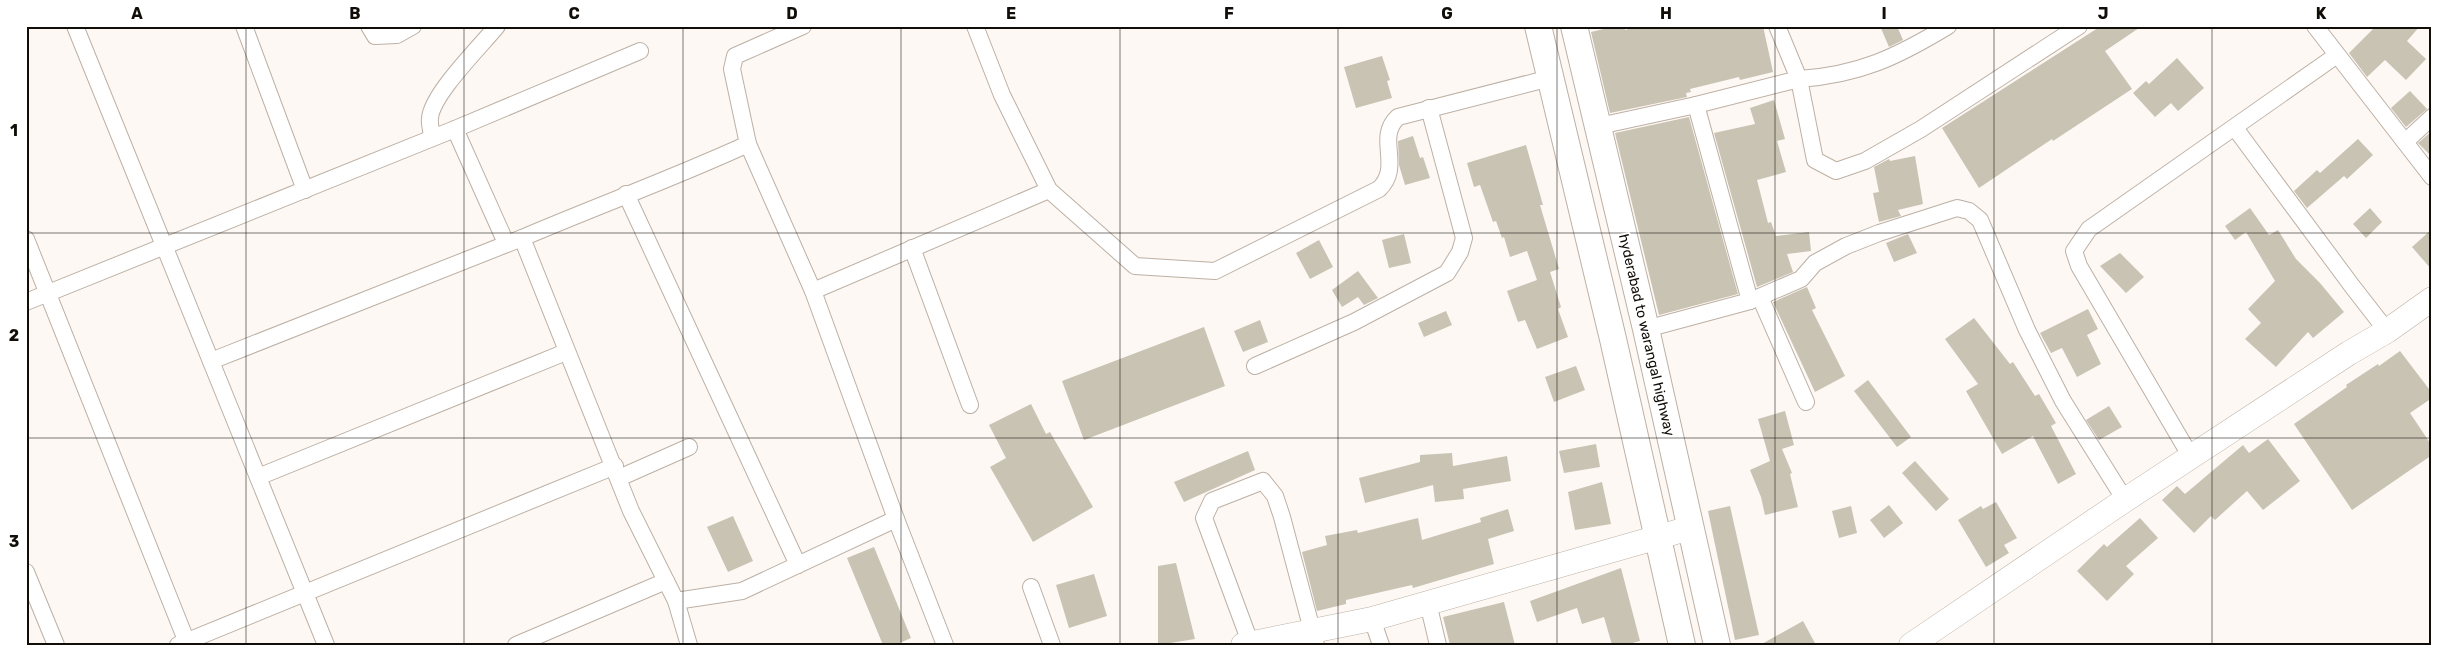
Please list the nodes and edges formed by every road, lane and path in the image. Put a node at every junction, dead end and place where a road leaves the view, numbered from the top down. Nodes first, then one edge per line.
1 (74, 26) edge
2 (244, 26) edge
3 (369, 26) edge
4 (413, 26) edge
5 (497, 26) edge
6 (803, 26) edge
7 (975, 26) edge
8 (1538, 26) edge
9 (1574, 26) edge
10 (1777, 26) edge
11 (1948, 26) edge
12 (2079, 26) edge
13 (2315, 26) edge
14 (640, 51) dead end
15 (2337, 55) junction
16 (1550, 78) junction
17 (1799, 80) junction
18 (1696, 105) junction
19 (1429, 108) junction
20 (2432, 117) edge
21 (1599, 126) junction
22 (2235, 128) junction
23 (455, 129) junction
24 (432, 138) junction
25 (2405, 142) junction
26 (748, 144) junction
27 (2432, 177) edge
28 (305, 190) junction
29 (1049, 190) junction
30 (626, 194) junction
31 (26, 238) edge
32 (522, 238) junction
33 (506, 243) junction
34 (164, 246) junction
35 (912, 248) junction
36 (813, 291) junction
37 (50, 292) junction
38 (1755, 299) junction
39 (2432, 299) edge
40 (26, 302) edge
41 (1646, 329) junction
42 (2387, 331) junction
43 (566, 352) junction
44 (210, 360) junction
45 (1255, 366) dead end
46 (1806, 402) dead end
47 (970, 405) dead end
48 (689, 447) dead end
49 (2191, 458) junction
50 (617, 472) junction
51 (258, 477) junction
52 (2125, 500) junction
53 (896, 519) junction
54 (1690, 528) junction
55 (1658, 539) junction
56 (798, 565) junction
57 (28, 579) edge
58 (666, 581) junction
59 (1031, 587) dead end
60 (306, 594) junction
61 (676, 601) junction
62 (1428, 603) junction
63 (1372, 619) junction
64 (1315, 637) edge
65 (185, 644) edge
66 (1246, 644) edge
67 (56, 645) edge
68 (326, 645) edge
69 (516, 645) edge
70 (689, 645) edge
71 (945, 645) edge
72 (1052, 645) edge
73 (1381, 645) edge
74 (1438, 645) edge
75 (1682, 645) edge
76 (1717, 645) edge
77 (1911, 645) edge

1 - 34 street
2 - 28 street
3 - 4 street
5 - 24 street
6 - 26 street
7 - 29 street
8 - 16 main road
9 - 21 main road, hyderabad to warangal highway
10 - 17 street
11 - 17 street
12 - 17 street
13 - 15 street
14 - 23 street
15 - 22 street
15 - 25 street
16 - 19 street
16 - 55 main road
17 - 18 street
18 - 21 street
18 - 38 street
19 - 29 street
19 - 45 street
20 - 25 street
21 - 41 main road, hyderabad to warangal highway
22 - 42 street
22 - 49 street
23 - 24 street
23 - 33 street
24 - 28 street
25 - 27 street
26 - 30 street
26 - 36 street
28 - 34 street
29 - 35 street
30 - 32 street
30 - 56 street
31 - 37 street
32 - 33 street
32 - 43 street
33 - 44 street
34 - 37 street
34 - 44 street
35 - 36 street
35 - 47 street
36 - 53 street
37 - 40 street
37 - 65 street
38 - 41 street
38 - 46 street
38 - 52 street
39 - 42 street
41 - 54 main road, hyderabad to warangal highway
42 - 49 street
43 - 50 street
43 - 51 street
44 - 51 street
48 - 50 street
49 - 52 street
50 - 58 street
50 - 60 street
51 - 60 street
52 - 77 street
53 - 56 street
53 - 71 street
54 - 55 street
54 - 76 main road, hyderabad to warangal highway
55 - 62 street
55 - 75 main road
56 - 61 street
57 - 67 street
58 - 61 street
58 - 69 street
59 - 72 street
60 - 65 street
60 - 68 street
61 - 70 street
62 - 63 street
62 - 74 street
63 - 64 street
63 - 73 street
64 - 66 street
64 - 66 street

